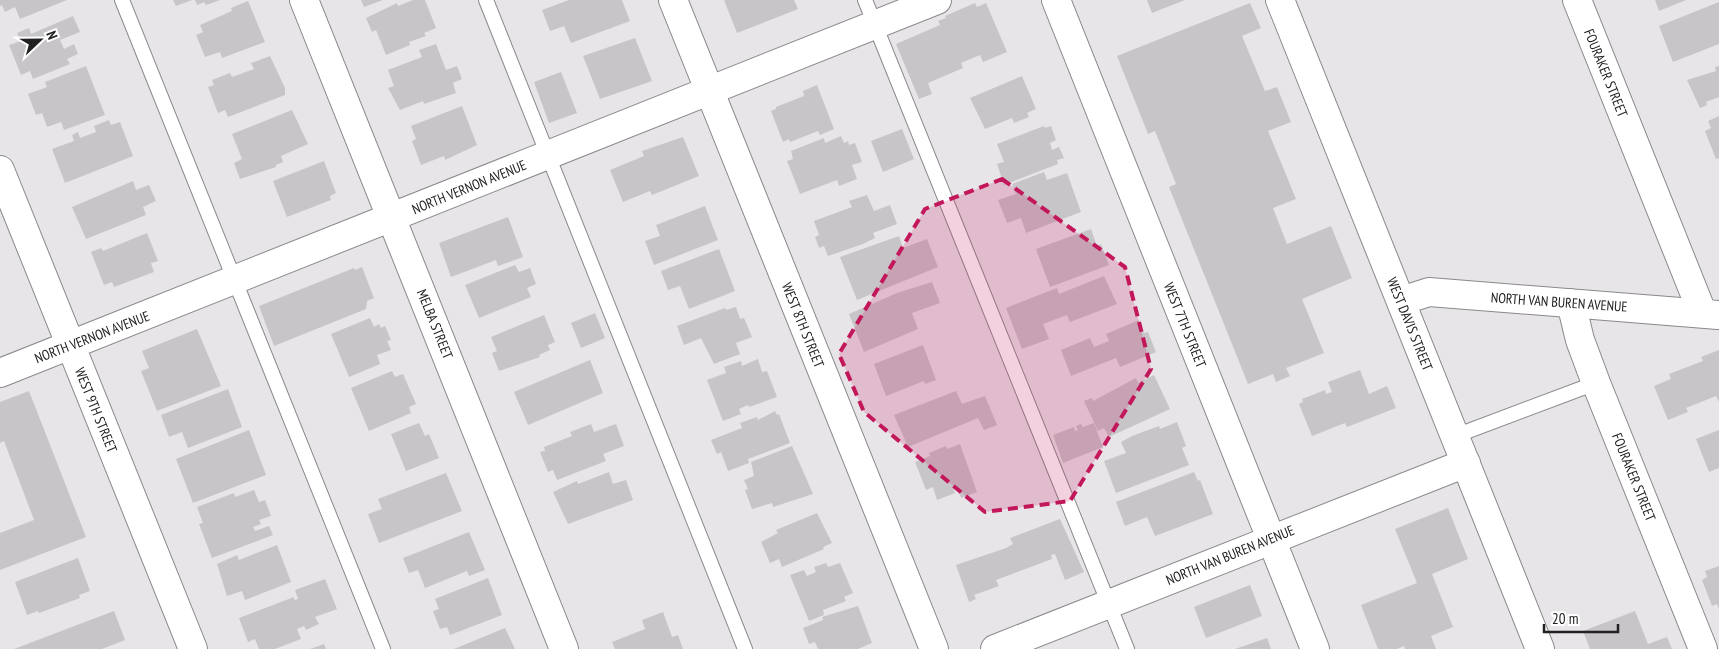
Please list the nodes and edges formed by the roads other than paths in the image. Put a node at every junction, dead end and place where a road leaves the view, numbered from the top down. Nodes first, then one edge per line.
1 (122, 0) edge
2 (304, 0) edge
3 (486, 0) edge
4 (673, 0) edge
5 (865, 0) edge
6 (937, 0) edge
7 (1056, 0) edge
8 (1280, 0) edge
9 (1577, 0) edge
10 (875, 25) junction
11 (709, 92) junction
12 (547, 154) junction
13 (0, 170) edge
14 (393, 218) junction
15 (235, 281) junction
16 (1401, 301) junction
17 (1571, 303) junction
18 (1711, 314) edge
19 (70, 345) junction
20 (0, 373) edge
21 (1596, 383) junction
22 (1455, 436) junction
23 (1466, 463) junction
24 (1270, 539) junction
25 (1109, 603) junction
26 (193, 649) edge
27 (383, 649) edge
28 (564, 649) edge
29 (745, 649) edge
30 (934, 649) edge
31 (995, 649) edge
32 (1127, 649) edge
33 (1315, 649) edge
34 (1540, 649) edge
35 (1703, 649) edge

1 - 15 lane
2 - 14 street, MELBA STREET
3 - 12 lane
4 - 11 street, WEST 8TH STREET
5 - 10 lane
6 - 10 street, NORTH VERNON AVENUE
7 - 24 street, WEST 7TH STREET
8 - 16 street, WEST DAVIS STREET
9 - 18 street, FOURAKER STREET
10 - 11 street, NORTH VERNON AVENUE
10 - 25 lane
11 - 12 street, NORTH VERNON AVENUE
11 - 30 street, WEST 8TH STREET
12 - 14 street, NORTH VERNON AVENUE
12 - 29 lane
13 - 19 street, WEST 9TH STREET
14 - 15 street, NORTH VERNON AVENUE
14 - 28 street, MELBA STREET
15 - 19 street, NORTH VERNON AVENUE
15 - 27 lane
16 - 17 street, NORTH VAN BUREN AVENUE
16 - 22 street, WEST DAVIS STREET
17 - 18 street, NORTH VAN BUREN AVENUE
17 - 21 street, FOURAKER STREET
19 - 20 street, NORTH VERNON AVENUE
19 - 26 street, WEST 9TH STREET
21 - 22 lane
21 - 35 street, FOURAKER STREET
22 - 23 street, WEST DAVIS STREET
23 - 24 street, NORTH VAN BUREN AVENUE
23 - 34 street, WEST DAVIS STREET
24 - 25 street, NORTH VAN BUREN AVENUE
24 - 33 street, WEST 7TH STREET
25 - 31 street, NORTH VAN BUREN AVENUE
25 - 32 lane

